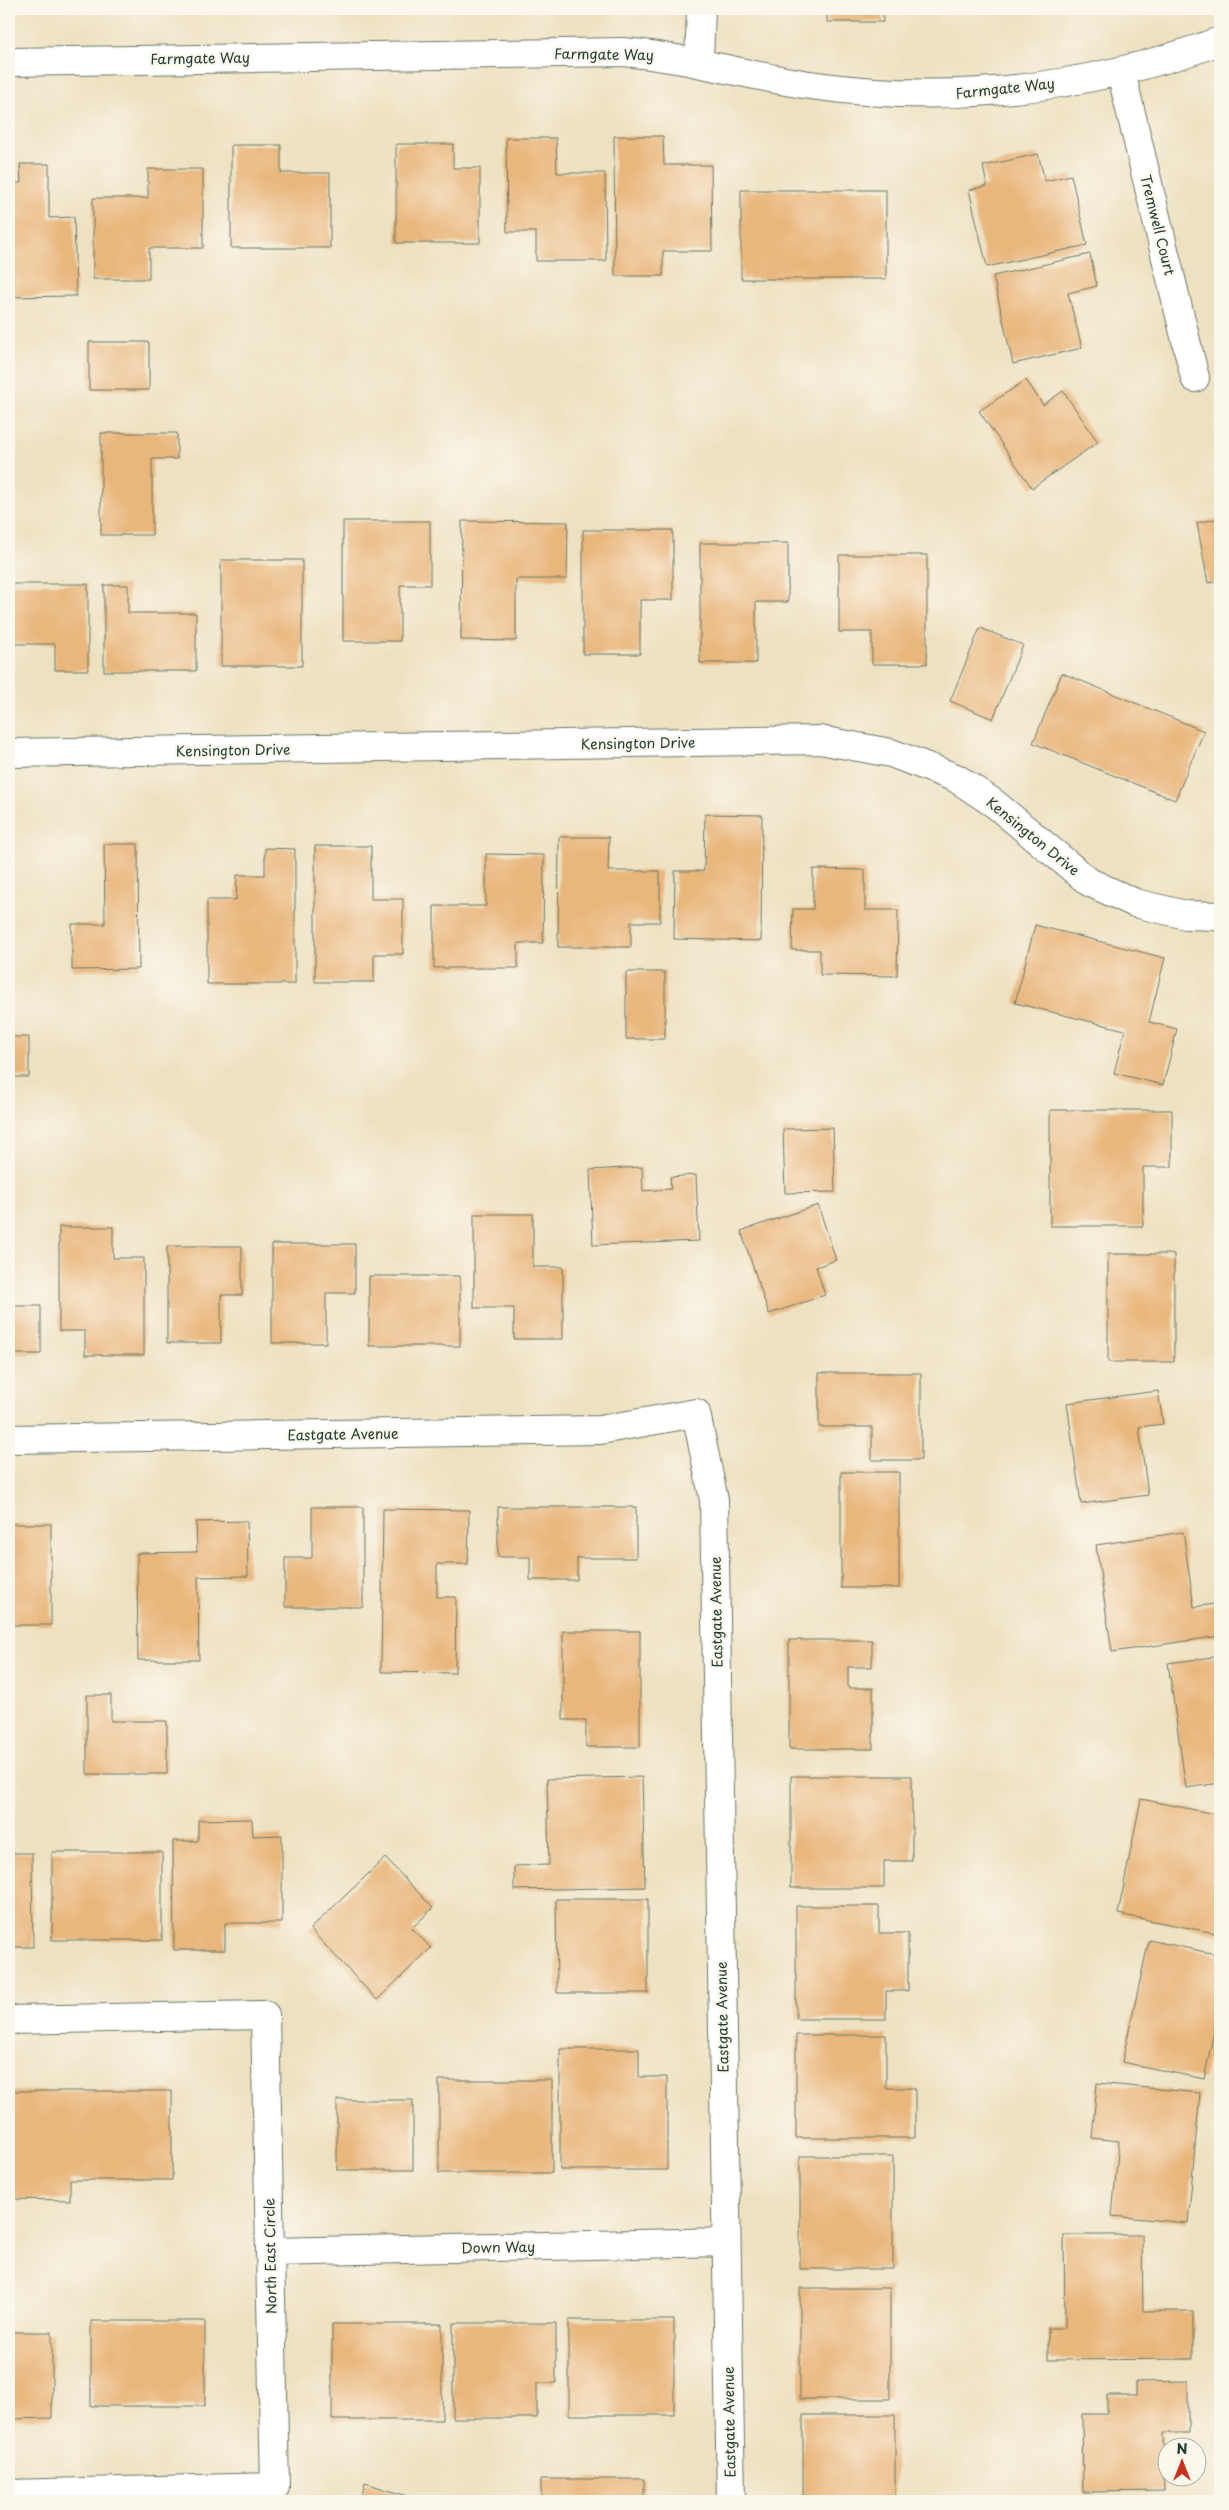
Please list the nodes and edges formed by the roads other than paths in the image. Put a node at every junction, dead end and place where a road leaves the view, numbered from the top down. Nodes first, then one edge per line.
1 (701, 9) edge
2 (1220, 41) edge
3 (9, 62) edge
4 (699, 62) junction
5 (1121, 72) junction
6 (1195, 378) dead end
7 (9, 753) edge
8 (1220, 916) edge
9 (9, 1439) edge
10 (9, 2020) edge
11 (726, 2242) junction
12 (270, 2252) junction
13 (9, 2494) edge
14 (731, 2501) edge

1 - 4 street
2 - 5 street, Farmgate Way
3 - 4 street, Farmgate Way
4 - 5 street, Farmgate Way
5 - 6 street, Tremwell Court
7 - 8 street, Kensington Drive
9 - 11 street, Eastgate Avenue
10 - 12 street, North East Circle
11 - 12 street, Down Way
11 - 14 street, Eastgate Avenue
12 - 13 street, North East Circle

